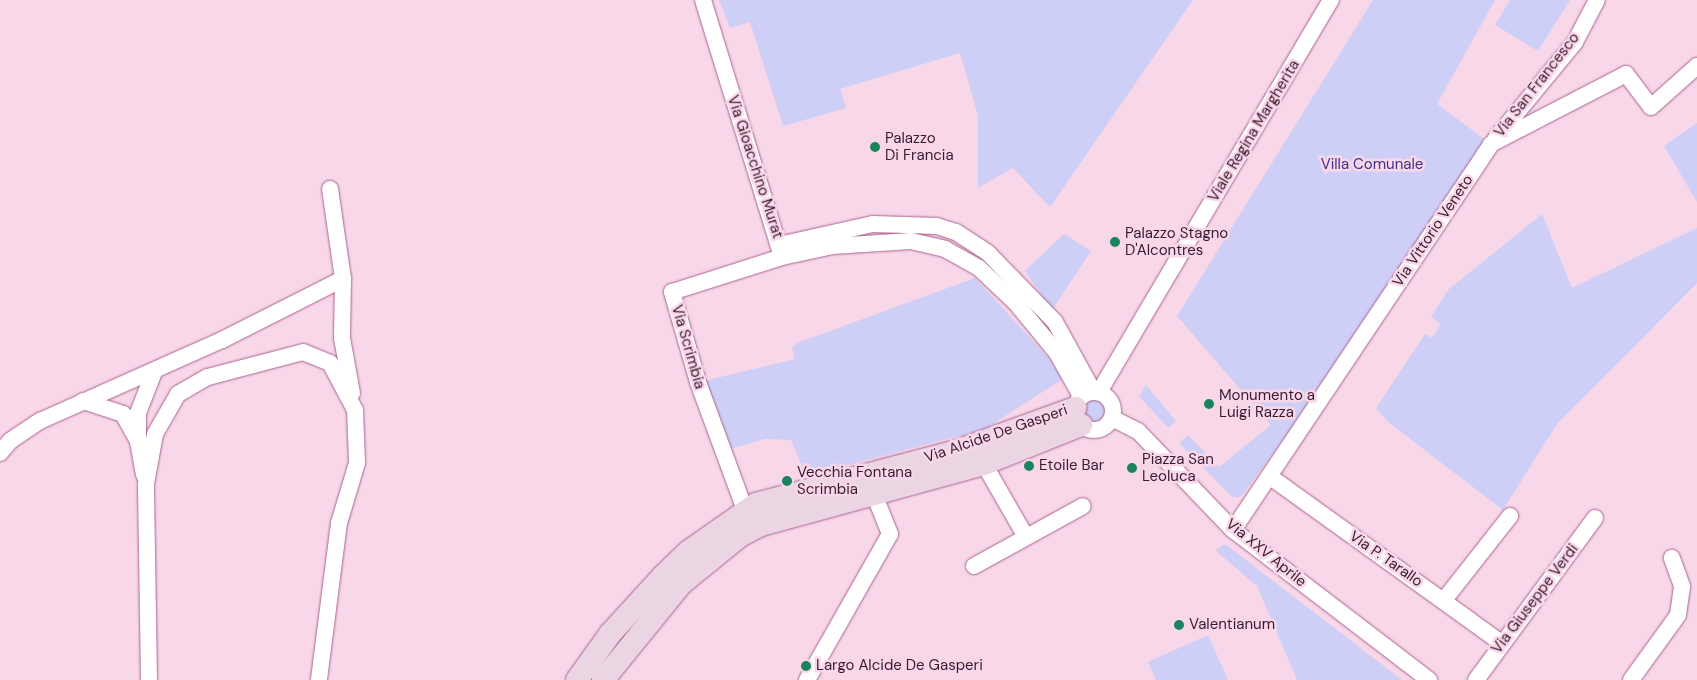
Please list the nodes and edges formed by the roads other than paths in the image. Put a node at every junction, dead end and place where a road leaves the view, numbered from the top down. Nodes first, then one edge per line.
1 (702, 0) edge
2 (1332, 0) edge
3 (1596, 0) edge
4 (1697, 66) edge
5 (1491, 144) junction
6 (330, 189) dead end
7 (781, 251) junction
8 (343, 279) junction
9 (154, 372) junction
10 (83, 401) junction
11 (1086, 402) junction
12 (355, 410) junction
13 (1112, 418) junction
14 (138, 441) junction
15 (0, 452) edge
16 (984, 464) junction
17 (1269, 476) junction
18 (146, 484) junction
19 (874, 494) junction
20 (1083, 506) dead end
21 (745, 510) junction
22 (1510, 516) dead end
23 (1595, 518) dead end
24 (1233, 530) junction
25 (1026, 537) junction
26 (1672, 558) dead end
27 (974, 566) dead end
28 (1444, 600) junction
29 (1501, 643) junction
30 (149, 680) edge
31 (319, 680) edge
32 (577, 680) edge
33 (604, 680) edge
34 (807, 680) edge
35 (1429, 680) edge
36 (1476, 680) edge
37 (1630, 680) edge

1 - 7 street, Via Gioacchino Murat
2 - 11 street, Viale Regina Margherita
3 - 5 street, Via San Francesco
4 - 5 street, Via Vittorio Veneto
5 - 17 street, Via Vittorio Veneto
6 - 8 street
7 - 11 street, Via Gioacchino Murat
7 - 21 street, Via Scrimbia
8 - 9 street
8 - 12 street
9 - 10 street
9 - 14 street
10 - 14 street
10 - 15 street
11 - 13 street, Via Gioacchino Murat
11 - 13 street
11 - 16 main road
11 - 21 main road, Via Alcide De Gasperi
12 - 18 street
12 - 31 street
13 - 24 street, Via XXV Aprile
14 - 18 street
16 - 19 main road
16 - 25 street
17 - 24 street, Via Vittorio Veneto
17 - 28 street, Via P. Tarallo
18 - 30 street
19 - 33 main road
19 - 34 street
20 - 25 street
21 - 32 main road, Via Alcide De Gasperi
22 - 28 street
23 - 29 street, Via Giuseppe Verdi
24 - 35 street, Via XXV Aprile
25 - 27 street
26 - 37 street
28 - 29 street, Via P. Tarallo
29 - 36 street, Via Giuseppe Verdi

